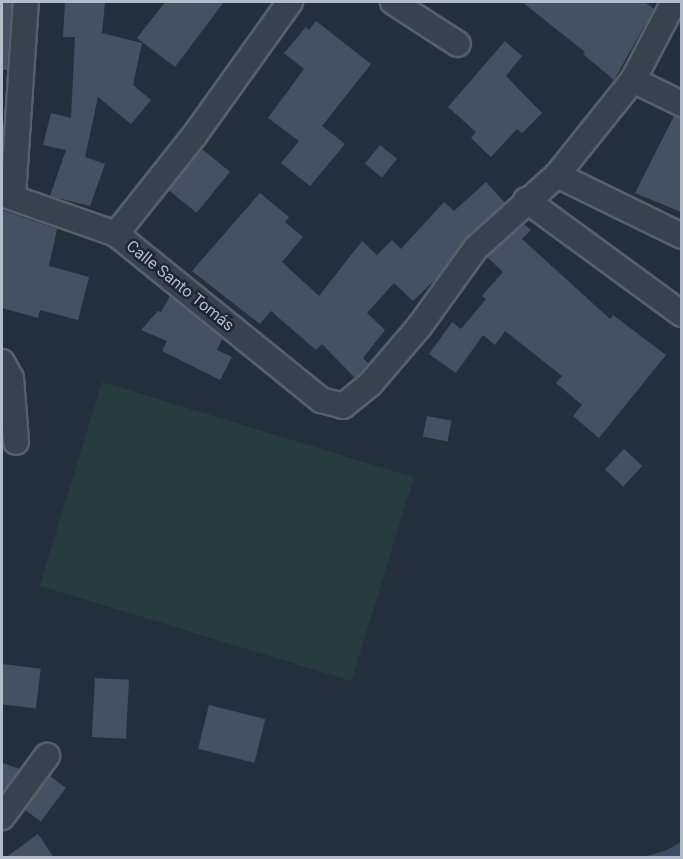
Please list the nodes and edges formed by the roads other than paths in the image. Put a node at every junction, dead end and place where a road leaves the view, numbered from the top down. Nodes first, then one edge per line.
1 (26, 2) edge
2 (290, 2) edge
3 (393, 2) edge
4 (674, 2) edge
5 (458, 45) dead end
6 (633, 80) junction
7 (681, 104) edge
8 (557, 175) junction
9 (7, 195) edge
10 (525, 200) junction
11 (116, 234) junction
12 (681, 236) edge
13 (681, 314) edge
14 (2, 362) edge
15 (16, 442) dead end
16 (47, 756) dead end
17 (2, 818) edge

1 - 9 street
2 - 11 street
3 - 5 street
4 - 6 street
6 - 7 street
6 - 8 street
8 - 10 street
8 - 12 street
9 - 11 street, Calle Santo Tomás
10 - 11 street, Calle Santo Tomás
10 - 13 street
14 - 15 street
16 - 17 street

